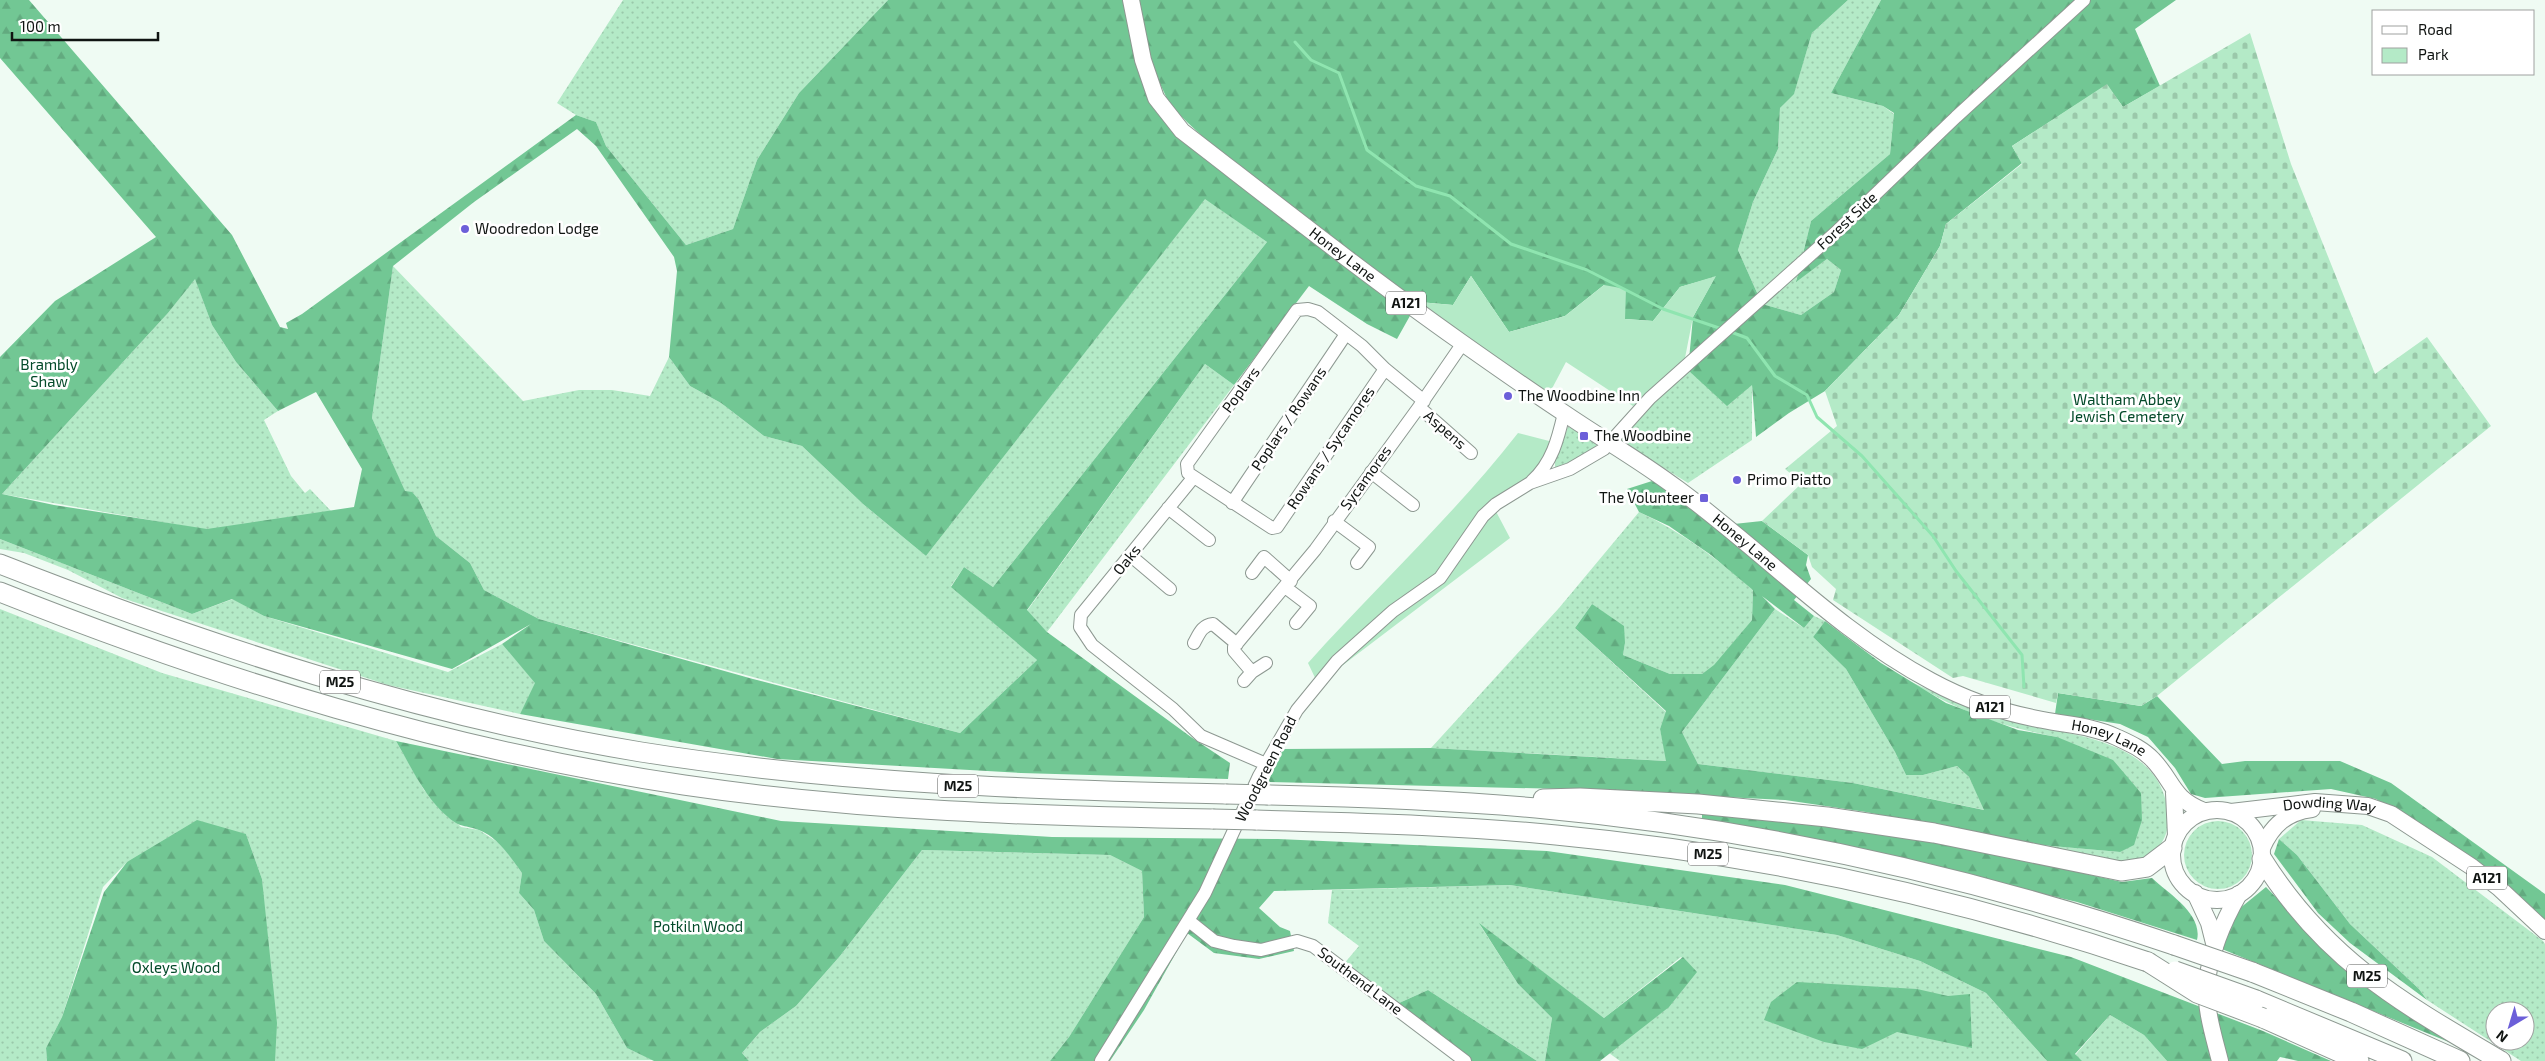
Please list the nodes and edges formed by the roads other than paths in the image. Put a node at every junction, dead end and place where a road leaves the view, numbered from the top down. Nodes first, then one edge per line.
1 (1131, 0) edge
2 (2084, 0) edge
3 (1346, 334) junction
4 (1463, 343) junction
5 (1385, 369) junction
6 (1421, 404) junction
7 (1564, 413) junction
8 (1609, 442) junction
9 (1471, 453) dead end
10 (1371, 472) junction
11 (1193, 478) junction
12 (1530, 483) junction
13 (1232, 504) junction
14 (1413, 505) dead end
15 (1168, 508) junction
16 (1334, 522) junction
17 (1209, 540) dead end
18 (1131, 556) junction
19 (1357, 563) dead end
20 (0, 564) edge
21 (1252, 573) dead end
22 (1288, 584) junction
23 (1170, 588) dead end
24 (0, 592) edge
25 (1296, 623) dead end
26 (1194, 643) dead end
27 (1237, 644) junction
28 (1266, 663) dead end
29 (1266, 764) junction
30 (2174, 793) junction
31 (1482, 804) junction
32 (2204, 811) junction
33 (2231, 812) junction
34 (2421, 835) junction
35 (2174, 842) junction
36 (2262, 854) junction
37 (2195, 894) junction
38 (2239, 894) junction
39 (1189, 922) junction
40 (2545, 931) edge
41 (2214, 947) junction
42 (2148, 962) junction
43 (1101, 1061) edge
44 (1465, 1061) edge
45 (2220, 1061) edge
46 (2359, 1061) edge
47 (2402, 1061) edge
48 (2460, 1061) edge
49 (2501, 1061) edge

1 - 4 main road, Honey Lane / A121
2 - 8 street, Forest Side
3 - 5 street, Aspens
3 - 11 street, Poplars
3 - 13 street, Poplars / Rowans
4 - 6 street, Sycamores
4 - 7 main road, Honey Lane / A121
5 - 6 street, Aspens
5 - 13 street, Rowans / Sycamores
6 - 9 street, Aspens
6 - 10 street, Sycamores
7 - 8 main road, Honey Lane / A121
7 - 12 street, Woodgreen Road
8 - 12 street, Woodgreen Road
8 - 30 main road, Honey Lane / A121
10 - 14 street
10 - 16 street, Sycamores
11 - 13 street
11 - 15 street, Oaks
12 - 29 street, Woodgreen Road
15 - 17 street
15 - 18 street, Oaks
16 - 19 street
16 - 22 street, Sycamores
18 - 23 street
18 - 29 street, Oaks
20 - 31 highway, M25, bridge
21 - 22 street
22 - 25 street
22 - 27 street, Sycamores
24 - 42 highway, M25, bridge
26 - 27 street
27 - 28 street
29 - 39 street, Woodgreen Road
30 - 32 main road, Honey Lane / A121
30 - 35 main road
31 - 35 highway, M25
31 - 48 highway, M25, bridge
32 - 33 main road
32 - 35 main road
33 - 34 main road, Dowding Way / A121
33 - 36 main road
34 - 36 main road, Dowding Way / A121
34 - 40 main road, Dowding Way / A121
35 - 37 main road
36 - 38 main road
36 - 49 highway, M25
37 - 38 main road
37 - 41 main road
38 - 41 main road
39 - 43 street, Woodgreen Road
39 - 44 street, Southend Lane
41 - 45 main road
42 - 46 highway, M25, bridge
42 - 47 highway, M25, bridge

